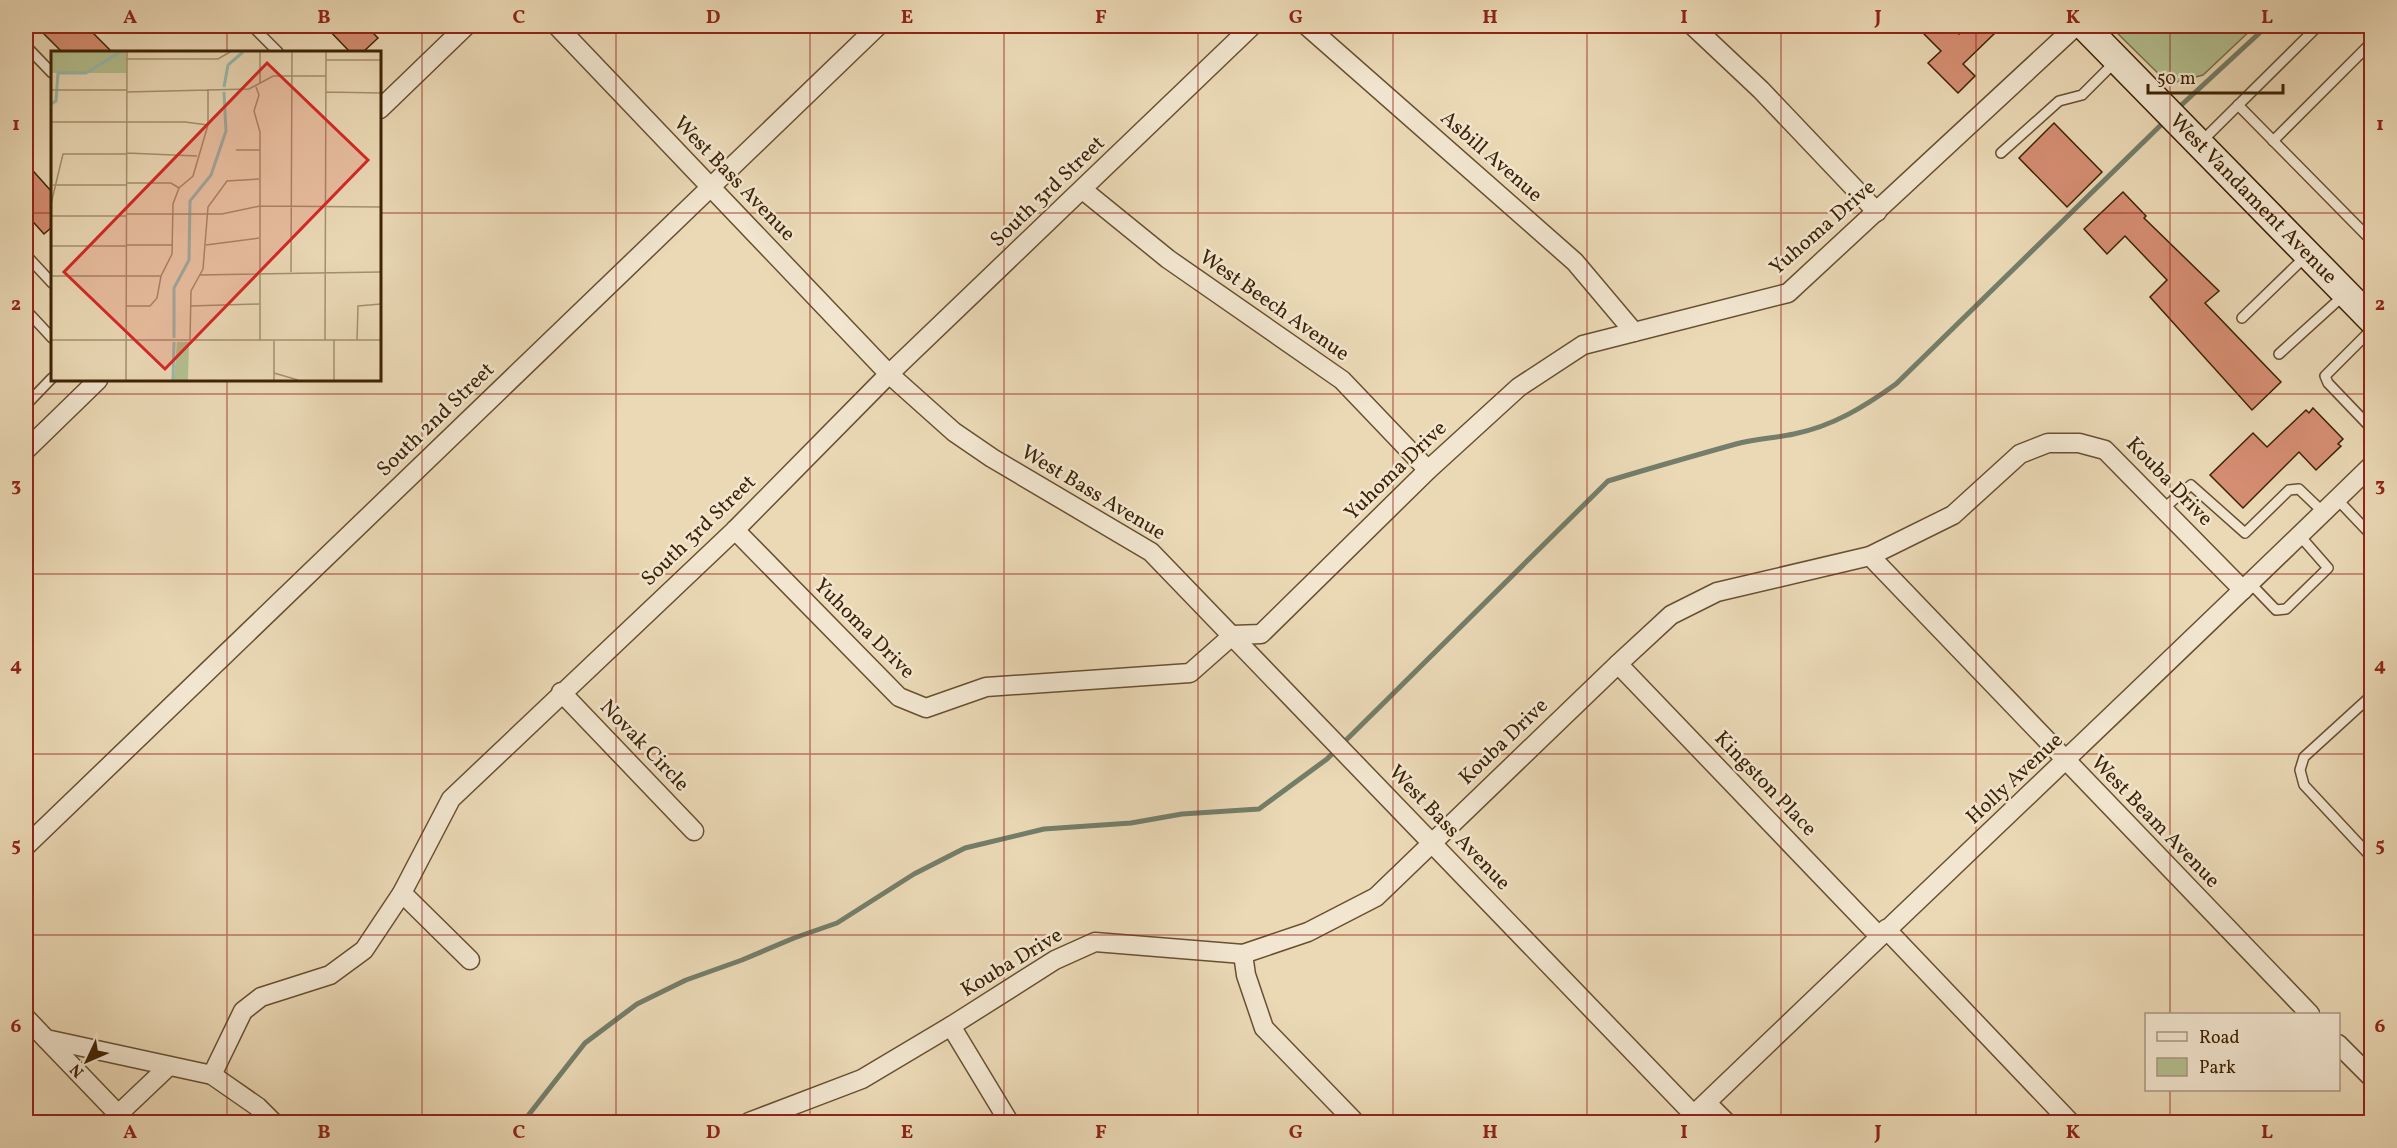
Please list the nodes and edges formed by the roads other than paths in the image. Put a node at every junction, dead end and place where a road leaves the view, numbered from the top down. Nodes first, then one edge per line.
1 (252, 26) edge
2 (466, 26) edge
3 (557, 26) edge
4 (878, 26) edge
5 (1252, 26) edge
6 (1307, 26) edge
7 (1693, 26) edge
8 (2076, 26) edge
9 (2084, 26) edge
10 (2318, 26) edge
11 (2372, 42) edge
12 (26, 46) edge
13 (277, 51) edge
14 (2117, 60) junction
15 (51, 72) edge
16 (2238, 105) junction
17 (381, 108) edge
18 (2192, 136) junction
19 (2273, 141) junction
20 (2001, 153) dead end
21 (709, 187) junction
22 (1083, 190) junction
23 (1877, 212) junction
24 (2372, 242) edge
25 (2307, 254) junction
26 (26, 255) edge
27 (51, 282) edge
28 (2345, 293) junction
29 (26, 310) edge
30 (2242, 318) dead end
31 (2372, 320) edge
32 (2372, 329) edge
33 (1634, 332) junction
34 (51, 337) edge
35 (2279, 354) dead end
36 (889, 374) junction
37 (51, 379) edge
38 (95, 381) edge
39 (26, 405) edge
40 (2372, 429) edge
41 (26, 450) edge
42 (2372, 465) edge
43 (1428, 470) junction
44 (2337, 499) junction
45 (2163, 509) junction
46 (2323, 512) junction
47 (735, 530) junction
48 (2300, 536) junction
49 (2372, 536) edge
50 (1870, 556) junction
51 (2247, 587) junction
52 (1233, 635) junction
53 (1618, 664) junction
54 (561, 692) junction
55 (2372, 695) edge
56 (2066, 762) junction
57 (694, 831) dead end
58 (1432, 843) junction
59 (26, 846) edge
60 (2372, 858) edge
61 (402, 893) junction
62 (1882, 933) junction
63 (1243, 954) junction
64 (470, 960) dead end
65 (2309, 1013) edge
66 (26, 1018) edge
67 (951, 1026) junction
68 (46, 1039) junction
69 (2340, 1046) edge
70 (169, 1066) junction
71 (212, 1075) junction
72 (2372, 1078) edge
73 (1696, 1113) edge
74 (115, 1119) edge
75 (273, 1122) edge
76 (749, 1122) edge
77 (1009, 1122) edge
78 (1355, 1122) edge
79 (1726, 1122) edge
80 (2070, 1122) edge

1 - 13 lane
2 - 17 street
3 - 21 street, West Bass Avenue
4 - 21 street, South 2nd Street
5 - 22 street, South 3rd Street
6 - 33 street, Asbill Avenue
7 - 23 street
8 - 23 street, Yuhoma Drive
9 - 14 street, West Vandament Avenue
10 - 16 lane
11 - 19 lane
12 - 15 lane
14 - 18 street, West Vandament Avenue
14 - 20 lane
16 - 18 lane
16 - 19 lane
18 - 25 street, West Vandament Avenue
19 - 24 lane
21 - 36 street, West Bass Avenue
21 - 59 street, South 2nd Street
22 - 36 street, South 3rd Street
22 - 43 street, West Beech Avenue
23 - 33 street, Yuhoma Drive
25 - 28 street, West Vandament Avenue
25 - 30 lane
26 - 27 lane
28 - 31 street, West Vandament Avenue
28 - 35 lane
29 - 34 lane
32 - 40 lane
33 - 43 street, Yuhoma Drive
36 - 47 street, South 3rd Street
36 - 52 street, West Bass Avenue
37 - 39 lane
38 - 41 street
42 - 44 street, Holly Avenue
43 - 52 street, Yuhoma Drive
44 - 46 street, Holly Avenue
44 - 49 lane
45 - 46 lane
45 - 50 street, Kouba Drive
45 - 51 street, Kouba Drive
46 - 48 street, Holly Avenue
47 - 52 street, Yuhoma Drive
47 - 54 street, South 3rd Street
48 - 51 street, Holly Avenue
48 - 51 lane
50 - 53 street, Kouba Drive
50 - 56 street, West Beam Avenue
51 - 56 street, Holly Avenue
52 - 58 street, West Bass Avenue
53 - 58 street, Kouba Drive
53 - 62 street, Kingston Place
54 - 57 street, Novak Circle
54 - 61 street, South 3rd Street
55 - 60 lane
56 - 62 street, Holly Avenue
56 - 65 street, West Beam Avenue
58 - 63 street, Kouba Drive
58 - 73 street, West Bass Avenue
61 - 64 street
61 - 71 street, South 3rd Street
62 - 73 street, Holly Avenue
62 - 80 street, Kingston Place
63 - 67 street, Kouba Drive
63 - 78 street
66 - 68 street
67 - 76 street, Kouba Drive
67 - 77 street
68 - 70 street
68 - 74 street
69 - 72 street
70 - 71 street
70 - 74 street
71 - 75 street
73 - 79 street, West Bass Avenue

